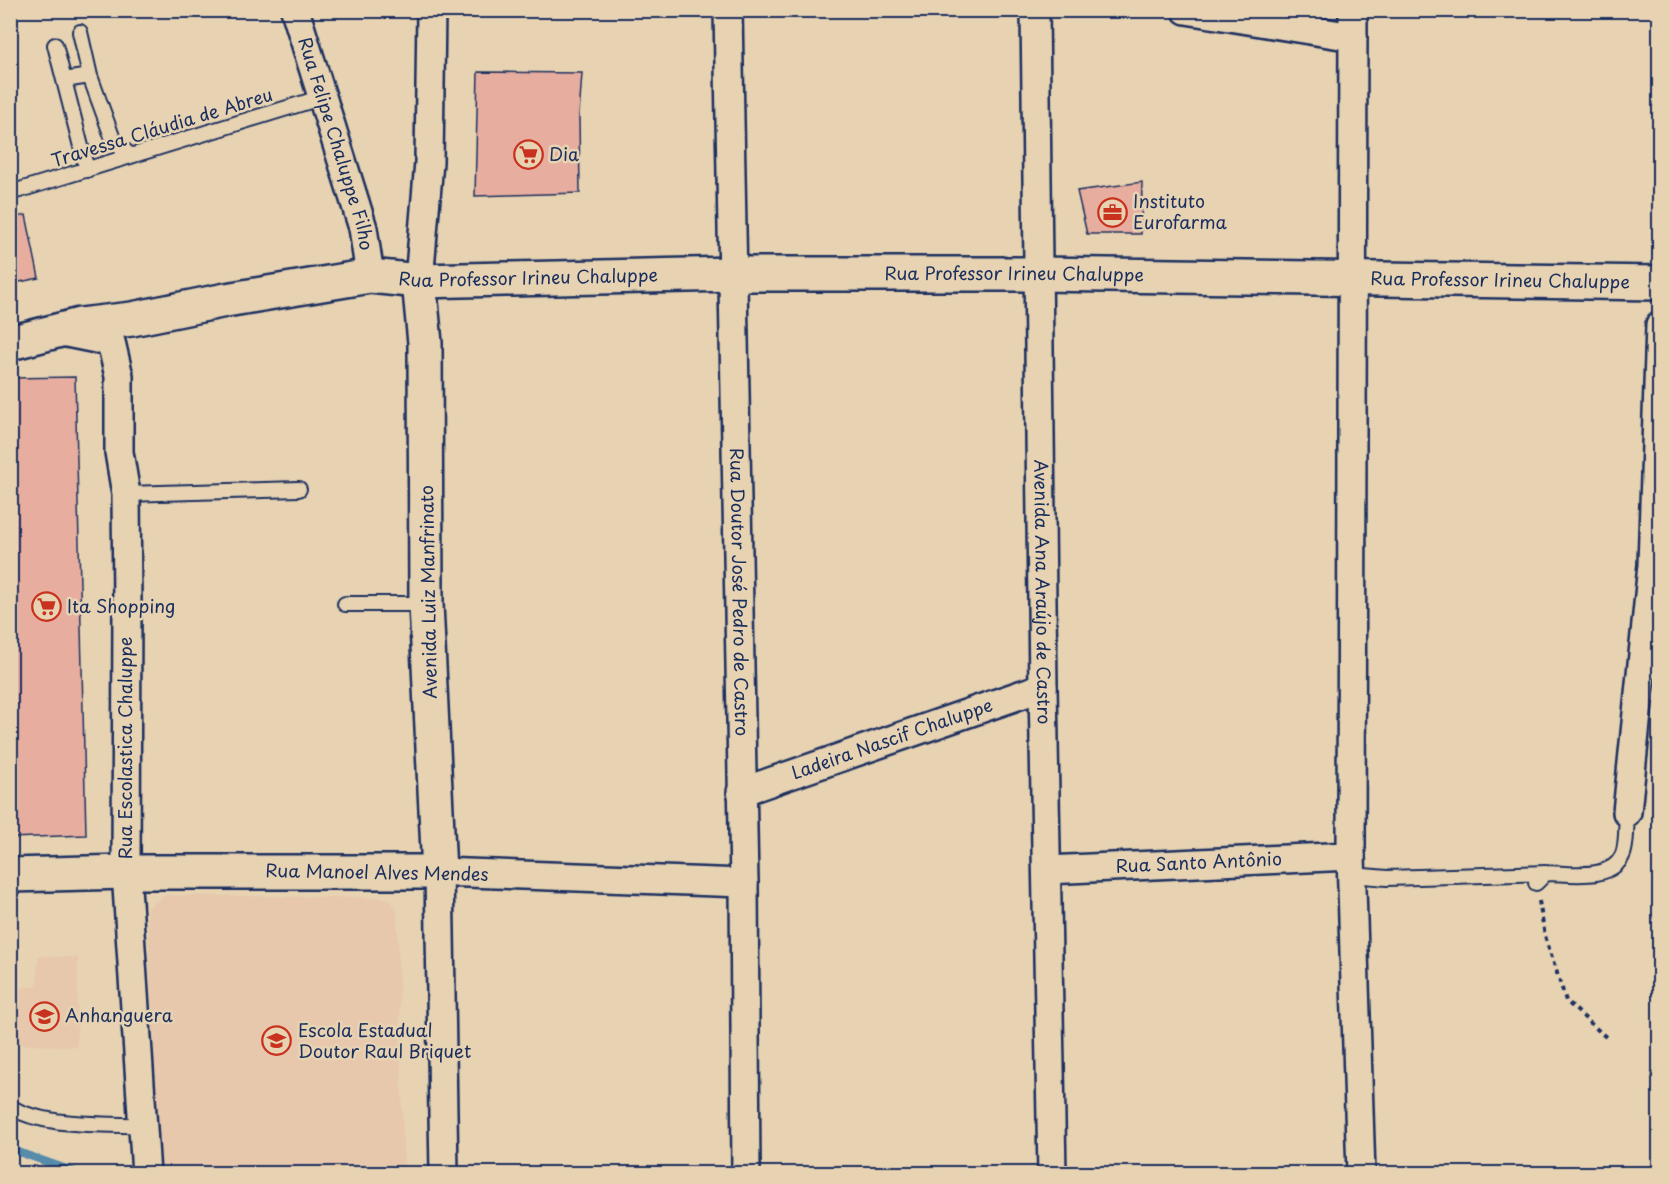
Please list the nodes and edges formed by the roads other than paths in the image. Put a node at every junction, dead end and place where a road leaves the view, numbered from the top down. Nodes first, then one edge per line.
1 (295, 10) edge
2 (431, 10) edge
3 (728, 10) edge
4 (1035, 10) edge
5 (1186, 10) edge
6 (1353, 10) edge
7 (80, 32) dead end
8 (1353, 37) junction
9 (56, 45) dead end
10 (90, 76) junction
11 (64, 80) junction
12 (323, 97) junction
13 (131, 156) junction
14 (87, 170) junction
15 (10, 193) edge
16 (734, 274) junction
17 (1038, 274) junction
18 (370, 276) junction
19 (1353, 279) junction
20 (419, 281) junction
21 (1659, 283) edge
22 (1659, 325) edge
23 (58, 331) junction
24 (10, 343) edge
25 (299, 489) dead end
26 (126, 494) junction
27 (345, 604) dead end
28 (426, 604) junction
29 (1043, 687) junction
30 (741, 792) junction
31 (1627, 812) joint
32 (1351, 866) junction
33 (1047, 870) junction
34 (126, 872) junction
35 (439, 872) junction
36 (10, 874) edge
37 (744, 883) junction
38 (10, 1107) edge
39 (143, 1126) junction
40 (146, 1173) edge
41 (444, 1173) edge
42 (747, 1173) edge
43 (1052, 1173) edge
44 (1361, 1173) edge

1 - 12 street, Rua Felipe Chaluppe Filho
2 - 20 street, Avenida Luiz Manfrinato
3 - 16 street, Rua Doutor José Pedro de Castro
4 - 17 street, Avenida Ana Araújo de Castro
5 - 8 street
6 - 8 street
7 - 10 lane
8 - 19 street
9 - 11 lane
10 - 11 lane
10 - 13 lane
11 - 14 lane
12 - 13 lane, Travessa Cláudia de Abreu
12 - 18 street, Rua Felipe Chaluppe Filho
13 - 14 lane, Travessa Cláudia de Abreu
14 - 15 lane, Travessa Cláudia de Abreu
16 - 17 street, Rua Professor Irineu Chaluppe
16 - 20 street, Rua Professor Irineu Chaluppe
16 - 30 street, Rua Doutor José Pedro de Castro
17 - 19 street, Rua Professor Irineu Chaluppe
17 - 29 street, Avenida Ana Araújo de Castro
18 - 20 street, Rua Professor Irineu Chaluppe
18 - 23 street, Rua Professor Irineu Chaluppe
19 - 21 street, Rua Professor Irineu Chaluppe
19 - 32 street
20 - 28 street, Avenida Luiz Manfrinato
22 - 31 street
23 - 24 street, Rua Professor Irineu Chaluppe
23 - 26 street, Rua Escolastica Chaluppe
25 - 26 lane
26 - 34 street, Rua Escolastica Chaluppe
27 - 28 lane
28 - 35 street, Avenida Luiz Manfrinato
29 - 30 street, Ladeira Nascif Chaluppe
29 - 33 street, Avenida Ana Araújo de Castro
30 - 37 street, Rua Doutor José Pedro de Castro
31 - 32 lane
32 - 33 street, Rua Santo Antônio
32 - 44 street
33 - 43 street, Avenida Ana Araújo de Castro
34 - 35 street, Rua Manoel Alves Mendes
34 - 36 street, Rua Manoel Alves Mendes
34 - 39 street, Rua Escolastica Chaluppe
35 - 37 street, Rua Manoel Alves Mendes
35 - 41 street, Avenida Luiz Manfrinato
37 - 42 street, Rua Doutor José Pedro de Castro
38 - 39 lane
39 - 40 street, Rua Escolastica Chaluppe

